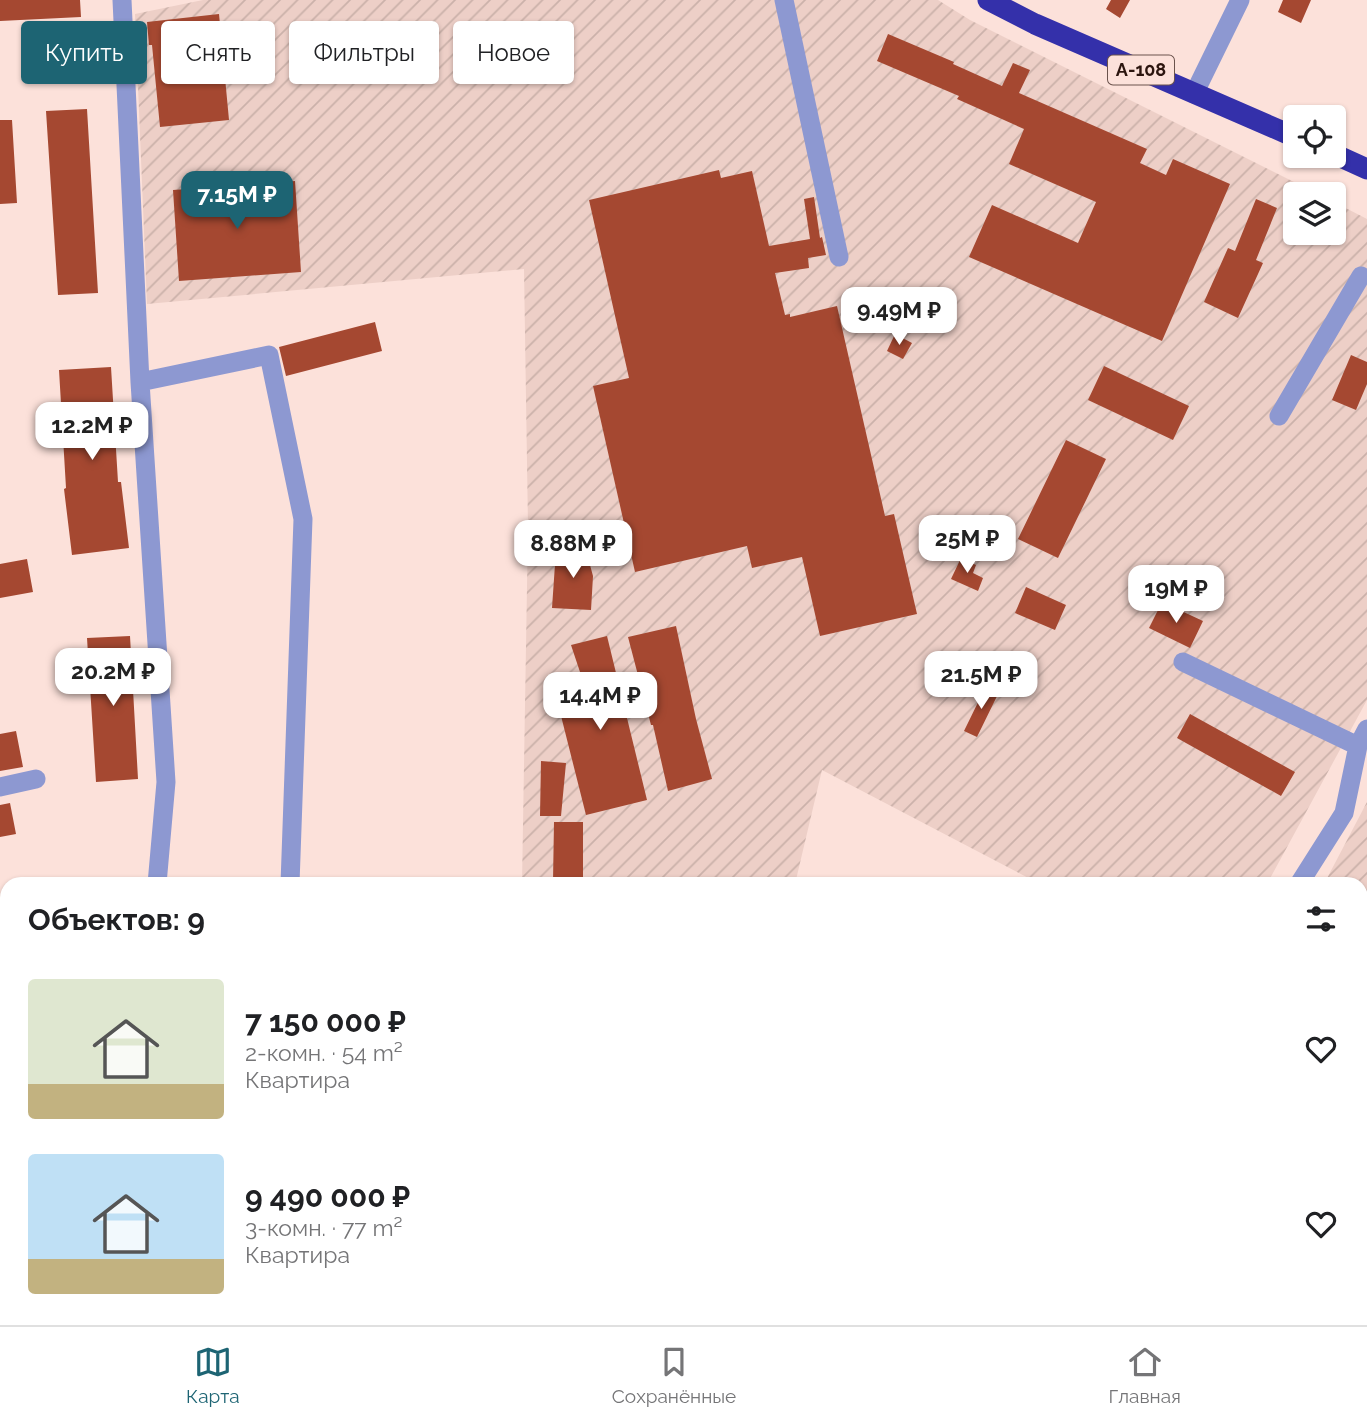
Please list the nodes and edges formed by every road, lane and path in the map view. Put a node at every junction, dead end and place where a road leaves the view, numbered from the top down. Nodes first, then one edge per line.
1 (122, 0) edge
2 (784, 0) edge
3 (988, 0) edge
4 (1240, 0) edge
5 (1194, 94) junction
6 (1283, 132) edge
7 (1346, 159) edge
8 (1367, 169) edge
9 (839, 257) dead end
10 (1365, 274) edge
11 (140, 382) junction
12 (1279, 416) dead end
13 (1183, 662) dead end
14 (1362, 738) edge
15 (36, 779) dead end
16 (0, 787) edge
17 (158, 877) edge
18 (290, 877) edge
19 (1303, 877) edge

1 - 11 street
2 - 9 street
3 - 5 highway, А-108
4 - 5 street
5 - 6 highway, А-108
7 - 8 highway
10 - 12 street
11 - 17 street
11 - 18 street
13 - 14 street
14 - 19 street
15 - 16 street

